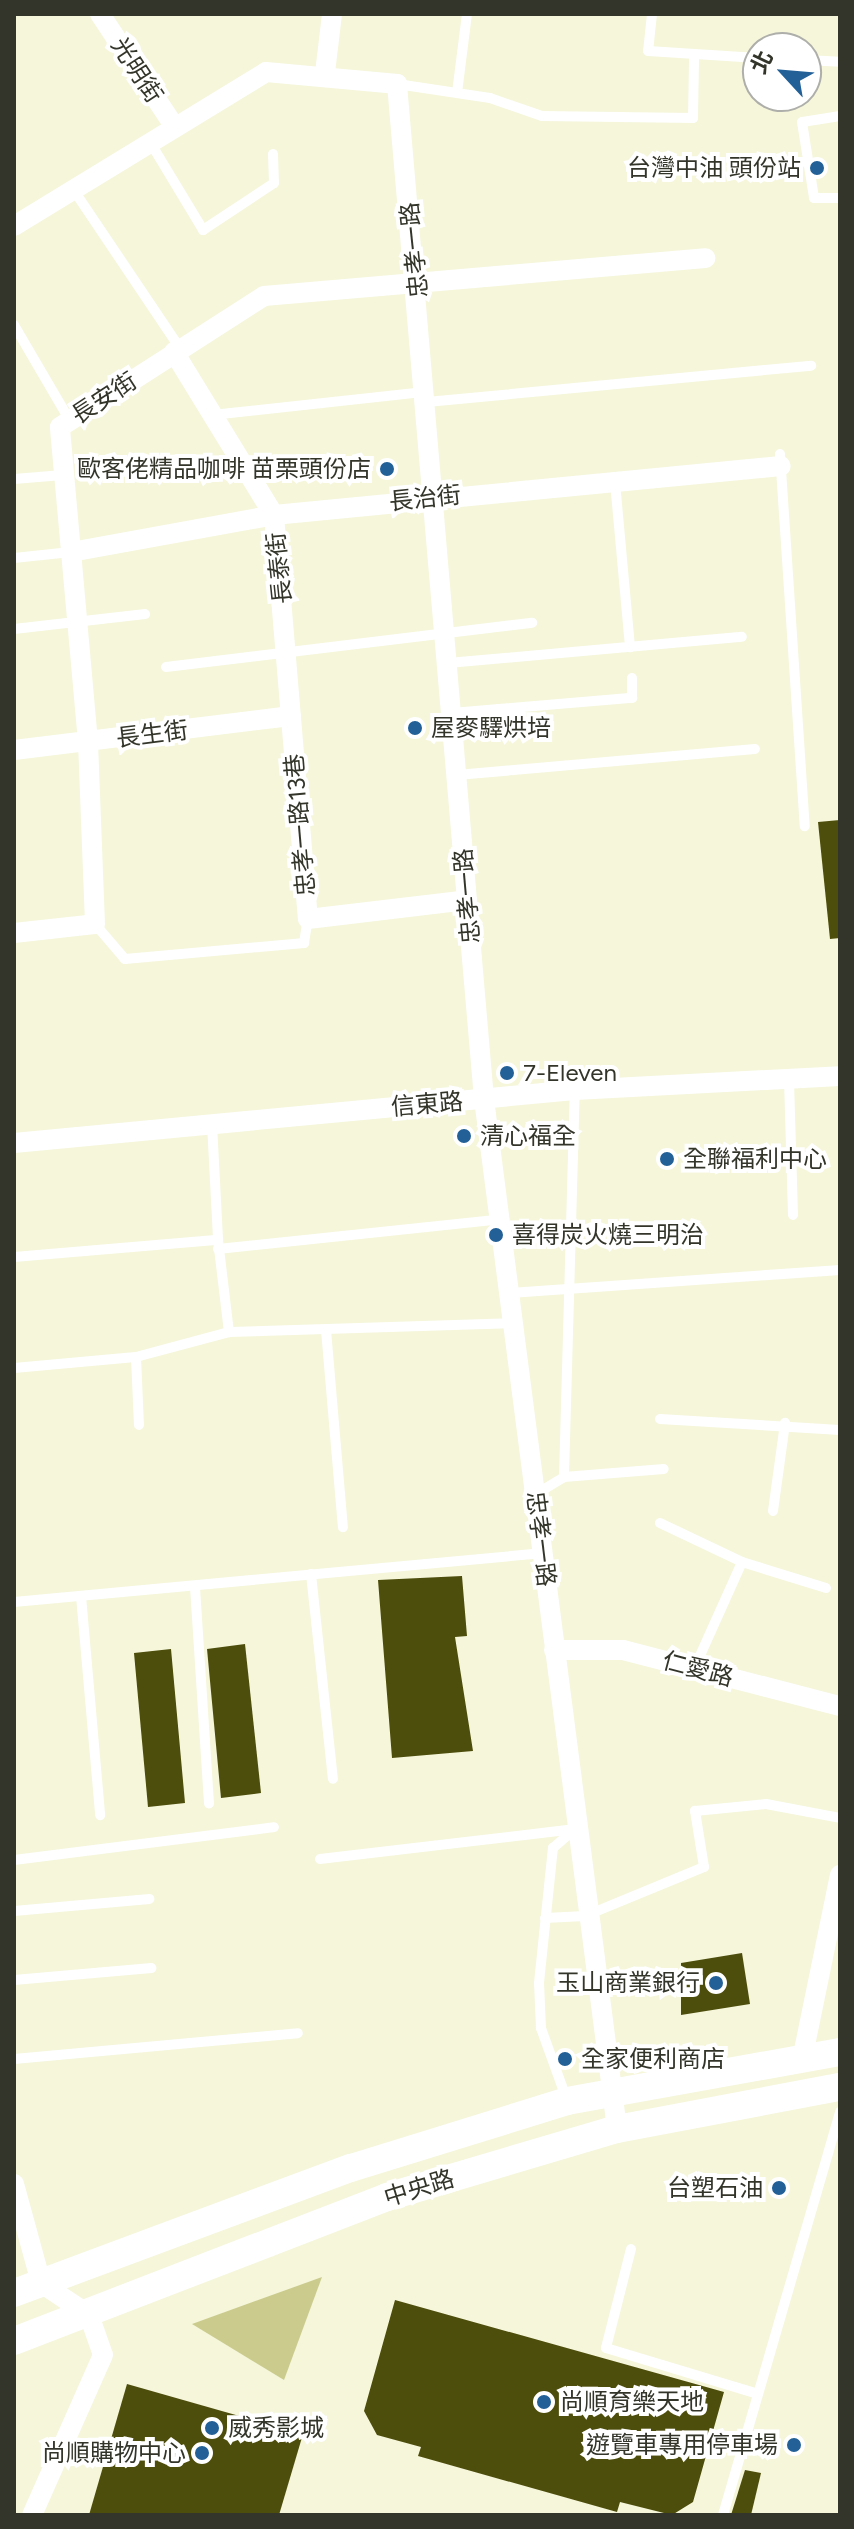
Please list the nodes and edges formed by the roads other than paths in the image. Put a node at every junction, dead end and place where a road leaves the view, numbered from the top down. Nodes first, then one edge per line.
1 (100, 14) edge
2 (332, 14) edge
3 (467, 14) edge
4 (652, 14) edge
5 (742, 58) edge
6 (694, 59) junction
7 (325, 73) junction
8 (397, 84) junction
9 (457, 93) junction
10 (840, 116) edge
11 (174, 126) junction
12 (150, 142) junction
13 (273, 154) dead end
14 (73, 189) junction
15 (840, 198) edge
16 (14, 226) edge
17 (705, 258) dead end
18 (418, 281) junction
19 (14, 325) edge
20 (177, 350) junction
21 (811, 366) dead end
22 (427, 397) junction
23 (212, 415) junction
24 (70, 421) junction
25 (781, 460) joint
26 (63, 475) junction
27 (14, 479) edge
28 (614, 480) junction
29 (435, 496) junction
30 (274, 515) junction
31 (71, 552) junction
32 (14, 558) edge
33 (145, 614) dead end
34 (77, 622) junction
35 (532, 623) dead end
36 (14, 629) edge
37 (445, 635) junction
38 (742, 637) dead end
39 (630, 647) junction
40 (287, 650) junction
41 (448, 663) junction
42 (166, 667) dead end
43 (632, 678) dead end
44 (452, 713) junction
45 (291, 716) junction
46 (88, 742) junction
47 (755, 749) dead end
48 (14, 750) edge
49 (457, 775) junction
50 (805, 826) dead end
51 (467, 900) junction
52 (308, 919) junction
53 (95, 924) junction
54 (14, 933) edge
55 (840, 1076) edge
56 (789, 1080) junction
57 (575, 1090) junction
58 (484, 1099) junction
59 (212, 1124) junction
60 (14, 1143) edge
61 (793, 1215) dead end
62 (503, 1219) junction
63 (218, 1244) junction
64 (14, 1257) edge
65 (840, 1270) edge
66 (565, 1289) junction
67 (510, 1293) junction
68 (510, 1323) junction
69 (326, 1330) junction
70 (229, 1332) junction
71 (136, 1357) junction
72 (14, 1368) edge
73 (660, 1419) dead end
74 (785, 1423) junction
75 (139, 1425) dead end
76 (840, 1430) edge
77 (664, 1469) dead end
78 (564, 1477) junction
79 (536, 1494) junction
80 (773, 1511) dead end
81 (660, 1523) dead end
82 (343, 1527) dead end
83 (544, 1553) junction
84 (742, 1562) junction
85 (311, 1574) junction
86 (195, 1587) junction
87 (826, 1588) dead end
88 (81, 1596) junction
89 (14, 1602) edge
90 (554, 1650) junction
91 (694, 1669) junction
92 (840, 1706) edge
93 (333, 1779) dead end
94 (209, 1804) dead end
95 (100, 1815) dead end
96 (840, 1818) edge
97 (274, 1827) dead end
98 (575, 1829) junction
99 (320, 1859) dead end
100 (14, 1860) edge
101 (840, 1875) edge
102 (149, 1899) dead end
103 (14, 1911) edge
104 (585, 1916) junction
105 (545, 1918) junction
106 (151, 1968) dead end
107 (14, 1980) edge
108 (298, 2033) dead end
109 (840, 2052) edge
110 (803, 2055) junction
111 (14, 2059) edge
112 (840, 2087) edge
113 (610, 2093) junction
114 (567, 2101) junction
115 (840, 2112) edge
116 (617, 2129) junction
117 (14, 2184) edge
118 (631, 2249) dead end
119 (41, 2283) junction
120 (14, 2293) edge
121 (89, 2315) junction
122 (14, 2341) edge
123 (756, 2388) junction
124 (32, 2515) edge
125 (723, 2515) edge

1 - 11 street, 光明街
2 - 7 street
3 - 9 lane
4 - 6 lane
5 - 6 lane
6 - 9 lane
7 - 8 street
7 - 11 street
8 - 9 lane
8 - 18 street, 忠孝一路
10 - 15 lane
11 - 12 street
12 - 13 lane
12 - 14 street
14 - 16 street
14 - 20 lane
17 - 18 street, 長安街
18 - 20 street, 長安街
18 - 22 street, 忠孝一路
19 - 24 lane
20 - 23 street, 長泰街
20 - 24 street, 長安街
21 - 22 lane
22 - 23 lane
22 - 29 street, 忠孝一路
23 - 30 street, 長泰街
24 - 26 street, 長安街
25 - 28 street, 長治街
25 - 50 lane
26 - 27 lane
26 - 31 street, 長安街
28 - 29 street, 長治街
28 - 39 lane
29 - 30 street, 長治街
29 - 37 street, 忠孝一路
30 - 31 street, 長治街
30 - 40 street, 長泰街
31 - 32 lane
31 - 34 street, 長安街
33 - 34 lane
34 - 36 lane
34 - 46 street, 長安街
35 - 37 lane
37 - 40 lane
37 - 41 street, 忠孝一路
38 - 39 lane
39 - 41 lane
40 - 42 lane
40 - 45 street, 長泰街
41 - 44 street, 忠孝一路
43 - 44 lane
44 - 49 street, 忠孝一路
45 - 46 street, 長生街
45 - 52 street, 忠孝一路13巷
46 - 48 street, 長生街
46 - 53 street, 長安街
47 - 49 lane
49 - 51 street, 忠孝一路
51 - 52 street, 忠孝一路13巷
51 - 58 street, 忠孝一路
52 - 53 lane
53 - 54 street
55 - 56 street, 信東路
56 - 57 street, 信東路
56 - 61 lane
57 - 58 street, 信東路
57 - 66 lane
58 - 59 street, 信東路
58 - 62 street, 忠孝一路
59 - 60 street, 信東路
59 - 63 lane
62 - 63 lane
62 - 67 street, 忠孝一路
63 - 64 lane
63 - 70 lane
65 - 66 lane
66 - 67 lane
66 - 78 lane
67 - 68 street, 忠孝一路
68 - 69 lane
68 - 79 street, 忠孝一路
69 - 70 lane
69 - 82 lane
70 - 71 lane
71 - 72 lane
71 - 75 lane
73 - 74 lane
74 - 76 lane
74 - 80 lane
77 - 78 lane
78 - 79 lane
79 - 83 street, 忠孝一路
81 - 84 lane
83 - 85 lane
83 - 90 street, 忠孝一路
84 - 87 lane
84 - 91 lane
85 - 86 lane
85 - 93 lane
86 - 88 lane
86 - 94 lane
88 - 89 lane
88 - 95 lane
90 - 91 street, 仁愛路
90 - 98 street, 忠孝一路
91 - 92 street, 仁愛路
96 - 104 lane
97 - 100 lane
98 - 99 lane
98 - 104 street, 忠孝一路
98 - 105 lane
101 - 110 street
102 - 103 lane
104 - 105 lane
104 - 113 street, 忠孝一路
105 - 114 lane
106 - 107 lane
108 - 111 lane
109 - 110 street, 中央路
110 - 113 street, 中央路
112 - 116 street, 中央路
113 - 114 street, 中央路
113 - 116 street, 忠孝一路
114 - 119 street, 中央路
115 - 123 lane
116 - 121 street, 中央路
117 - 119 street
118 - 123 lane
119 - 120 street, 中央路
119 - 121 street
121 - 122 street, 中央路
121 - 124 street
123 - 125 lane

